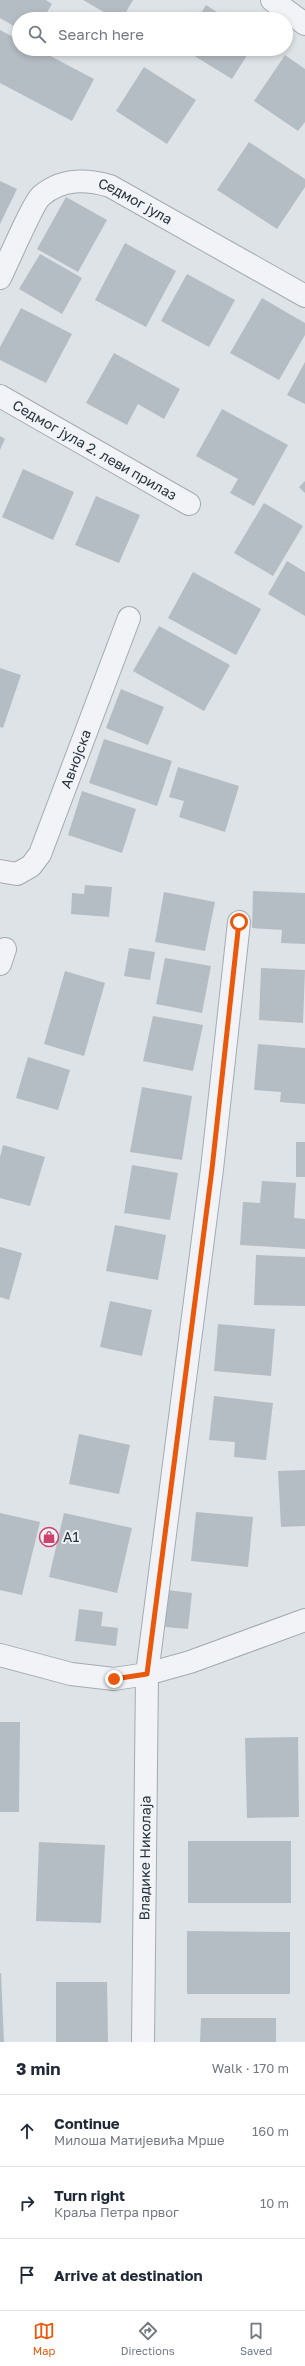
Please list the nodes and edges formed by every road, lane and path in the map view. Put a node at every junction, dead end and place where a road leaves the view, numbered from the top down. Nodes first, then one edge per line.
1 (272, 0) edge
2 (288, 12) edge
3 (293, 15) edge
4 (305, 24) edge
5 (0, 278) edge
6 (305, 296) edge
7 (0, 396) edge
8 (189, 504) dead end
9 (129, 618) dead end
10 (0, 871) edge
11 (239, 922) dead end
12 (305, 1620) edge
13 (0, 1654) edge
14 (147, 1674) junction
15 (143, 2042) edge

1 - 2 street
3 - 4 street
5 - 6 street, Седмог јула
7 - 8 street, Седмог јула 2. леви прилаз
9 - 10 street, Авнојска
11 - 14 street, Владике Николаја
12 - 14 street
13 - 14 street
14 - 15 street, Владике Николаја

